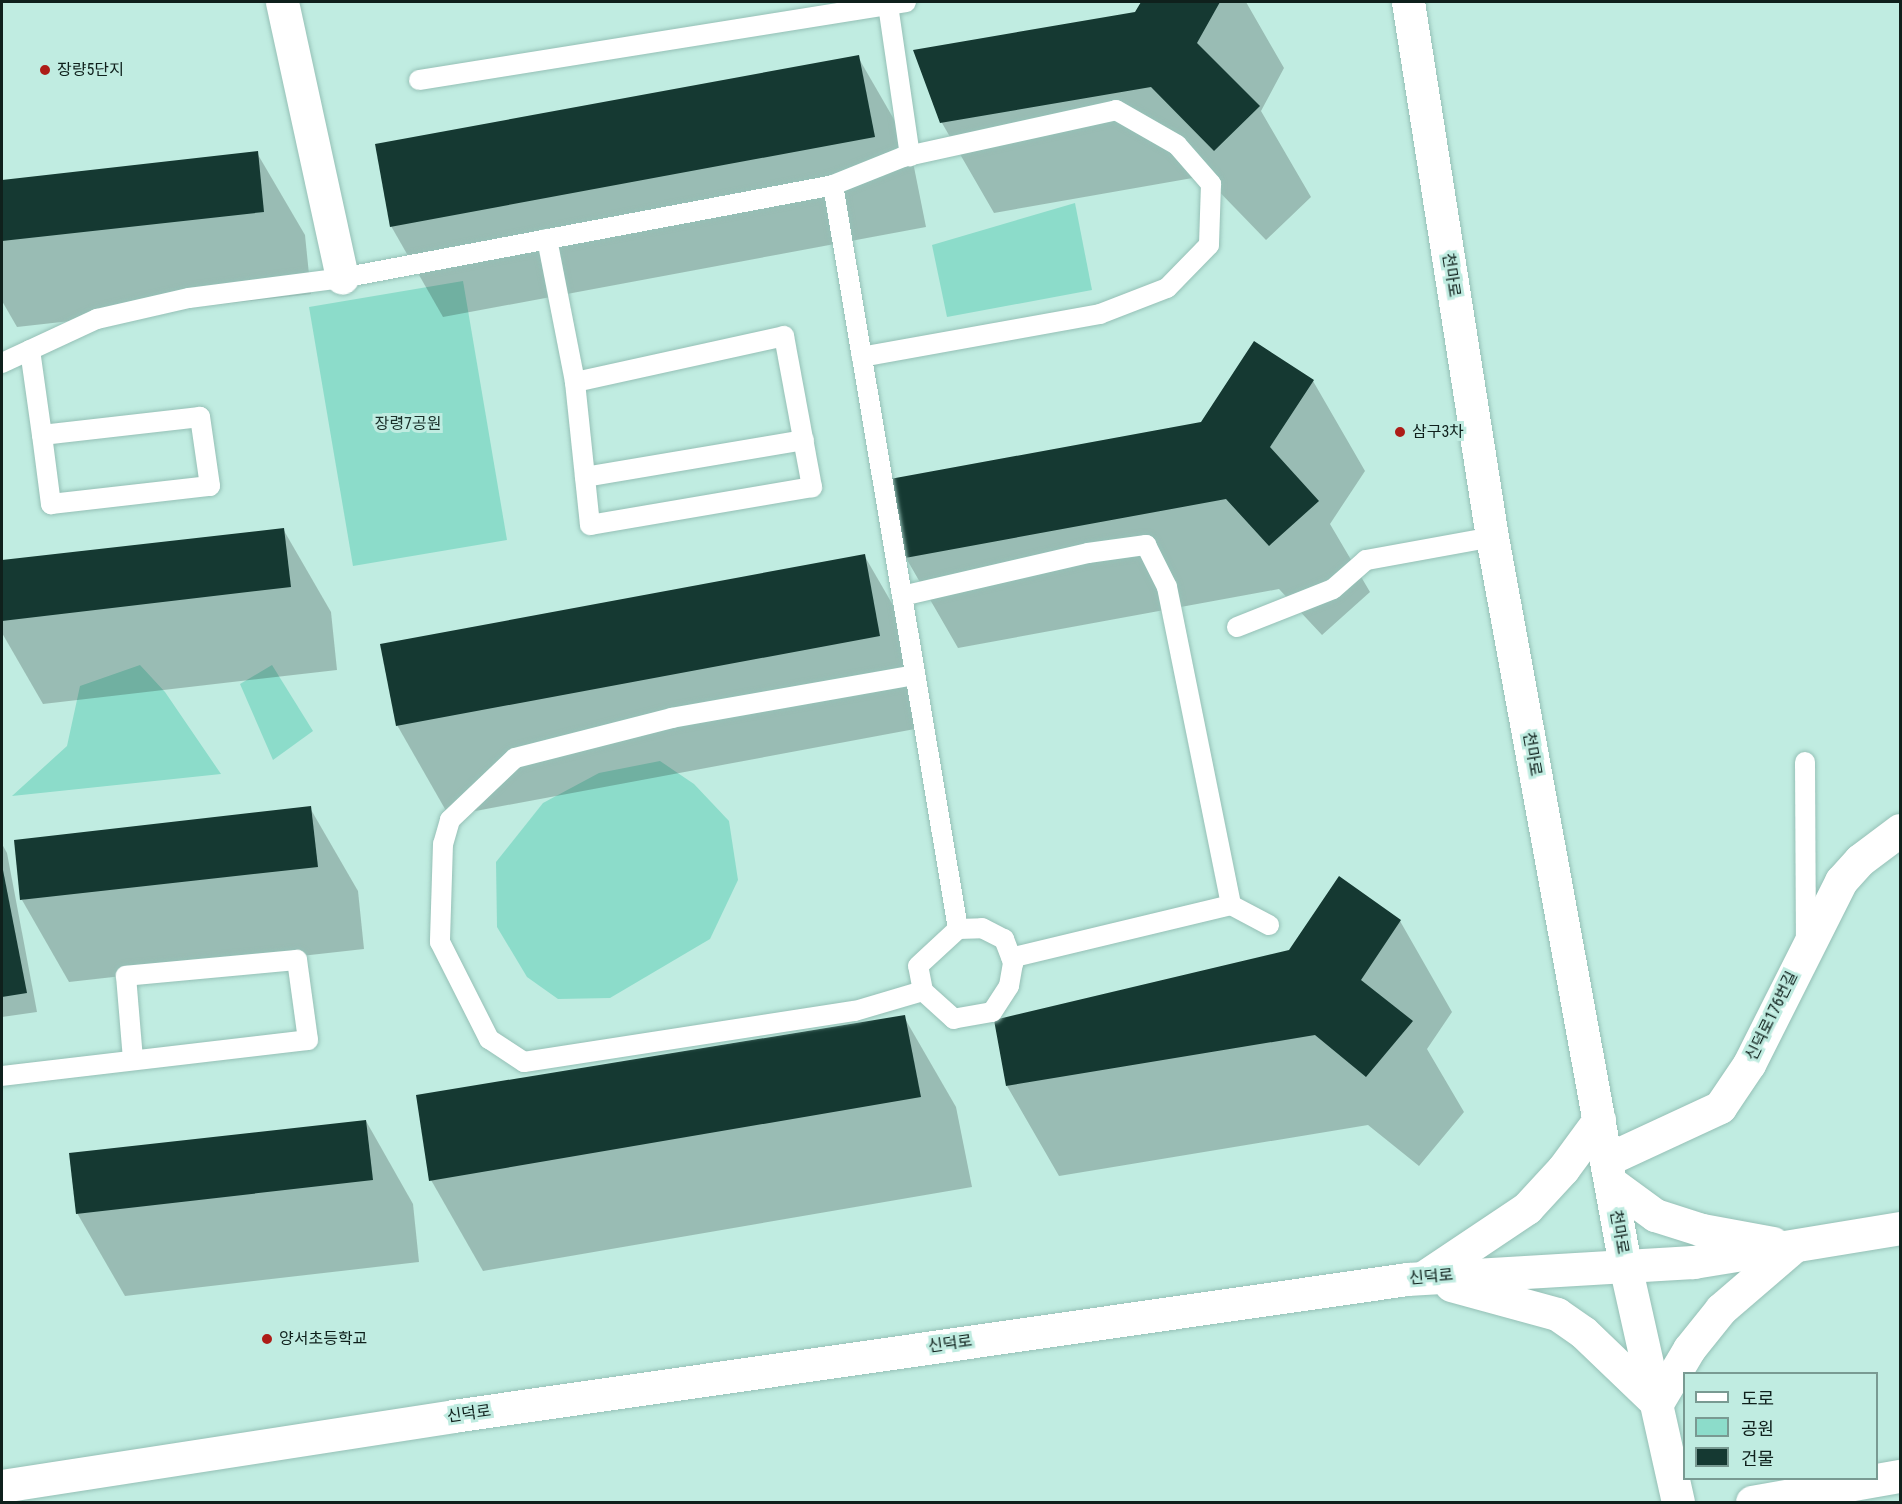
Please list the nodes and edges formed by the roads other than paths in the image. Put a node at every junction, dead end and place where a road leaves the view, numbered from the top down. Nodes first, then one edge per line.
1 (282, 2) edge
2 (1408, 2) edge
3 (897, 3) edge
4 (419, 80) dead end
5 (910, 156) junction
6 (833, 185) junction
7 (547, 239) junction
8 (342, 278) junction
9 (30, 350) junction
10 (862, 357) junction
11 (2, 363) edge
12 (575, 382) junction
13 (42, 435) junction
14 (804, 440) junction
15 (585, 477) junction
16 (1492, 537) junction
17 (902, 596) junction
18 (1237, 627) dead end
19 (915, 675) junction
20 (1805, 762) dead end
21 (1900, 830) edge
22 (1231, 905) junction
23 (1269, 925) dead end
24 (958, 929) junction
25 (1806, 945) junction
26 (1011, 958) junction
27 (923, 991) junction
28 (133, 1060) junction
29 (2, 1076) edge
30 (1599, 1119) junction
31 (1608, 1171) junction
32 (1900, 1228) edge
33 (1792, 1247) junction
34 (1625, 1265) junction
35 (1423, 1278) junction
36 (1657, 1403) junction
37 (1900, 1476) edge
38 (2, 1486) edge
39 (1678, 1503) edge
40 (1752, 1503) edge

1 - 8 street
2 - 16 street, 천마로
3 - 4 lane
3 - 5 lane
5 - 6 lane
5 - 10 lane
6 - 7 lane
6 - 10 lane
7 - 8 lane
7 - 12 lane
8 - 9 lane
9 - 11 lane
9 - 13 lane
10 - 17 lane
12 - 14 lane
12 - 15 lane
13 - 13 lane
14 - 15 lane
14 - 15 lane
16 - 18 lane
16 - 30 street, 천마로
17 - 19 lane
17 - 22 lane
19 - 24 lane
19 - 27 lane
20 - 25 lane
21 - 25 street, 신덕로176번길
22 - 23 lane
22 - 26 lane
24 - 26 lane
24 - 27 lane
25 - 31 street, 신덕로176번길
26 - 27 lane
28 - 28 lane
28 - 29 lane
30 - 31 street, 천마로
30 - 35 street
31 - 33 street
31 - 34 street, 천마로
32 - 33 street, 신덕로
33 - 34 street, 신덕로
33 - 36 street
34 - 35 street, 신덕로
34 - 36 street, 천마로
35 - 36 street
35 - 38 street, 신덕로
36 - 39 street, 천마로
37 - 40 street

